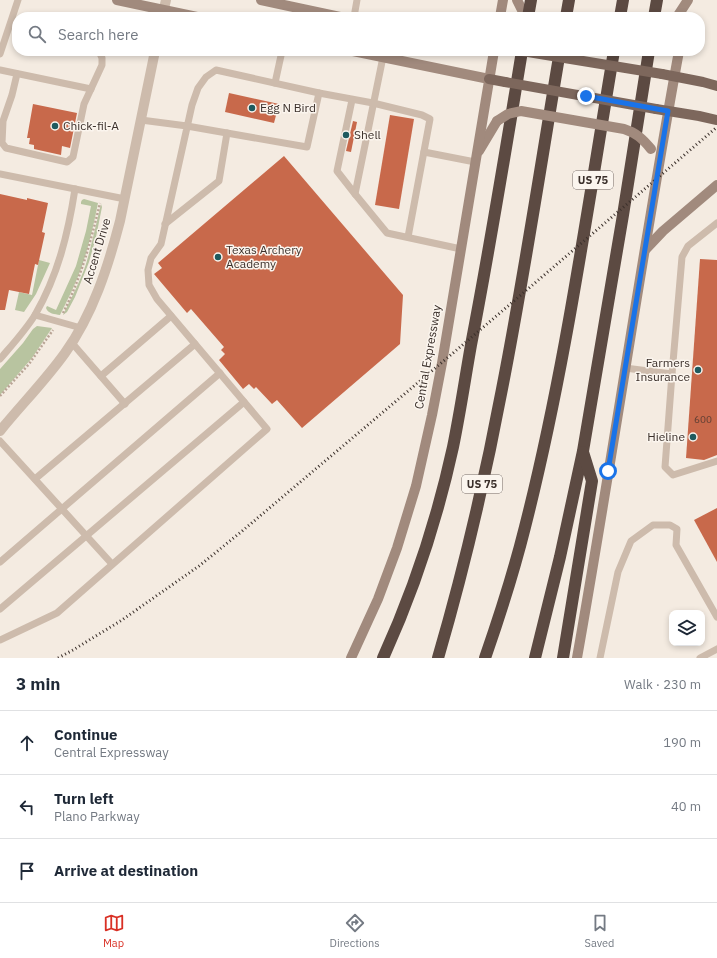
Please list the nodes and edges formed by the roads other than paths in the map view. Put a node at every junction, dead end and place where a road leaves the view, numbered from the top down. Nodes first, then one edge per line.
1 (18, 0) edge
2 (117, 0) edge
3 (261, 0) edge
4 (357, 0) edge
5 (503, 0) edge
6 (531, 0) edge
7 (569, 0) edge
8 (623, 0) edge
9 (657, 0) edge
10 (688, 0) edge
11 (518, 2) edge
12 (164, 9) edge
13 (14, 12) edge
14 (176, 12) edge
15 (317, 12) edge
16 (355, 12) edge
17 (501, 12) edge
18 (523, 12) edge
19 (528, 12) edge
20 (567, 12) edge
21 (621, 12) edge
22 (655, 12) edge
23 (680, 12) edge
24 (686, 12) edge
25 (12, 19) edge
26 (9, 28) junction
27 (12, 28) edge
28 (0, 54) edge
29 (101, 56) edge
30 (154, 56) edge
31 (281, 56) edge
32 (378, 56) edge
33 (493, 56) edge
34 (521, 56) edge
35 (552, 56) edge
36 (559, 56) edge
37 (613, 56) edge
38 (648, 56) edge
39 (678, 56) edge
40 (383, 57) junction
41 (0, 70) edge
42 (17, 74) junction
43 (674, 76) junction
44 (489, 79) junction
45 (275, 83) junction
46 (717, 86) edge
47 (91, 89) junction
48 (319, 93) junction
49 (352, 100) junction
50 (373, 103) junction
51 (668, 111) junction
52 (141, 120) junction
53 (717, 120) edge
54 (187, 126) junction
55 (226, 133) junction
56 (424, 152) junction
57 (476, 159) junction
58 (659, 163) junction
59 (0, 174) edge
60 (717, 185) edge
61 (75, 189) junction
62 (355, 194) junction
63 (125, 199) junction
64 (717, 223) edge
65 (166, 224) junction
66 (408, 237) junction
67 (461, 249) junction
68 (645, 250) junction
69 (35, 315) junction
70 (172, 316) junction
71 (81, 328) junction
72 (72, 343) junction
73 (195, 344) junction
74 (0, 359) edge
75 (625, 368) junction
76 (220, 373) junction
77 (672, 374) junction
78 (101, 376) junction
79 (244, 402) junction
80 (125, 404) junction
81 (0, 431) edge
82 (0, 441) edge
83 (583, 451) junction
84 (717, 460) edge
85 (35, 479) junction
86 (62, 509) junction
87 (86, 536) junction
88 (0, 562) edge
89 (112, 564) junction
90 (0, 609) edge
91 (717, 617) edge
92 (0, 640) edge
93 (717, 649) edge
94 (351, 658) edge
95 (383, 658) edge
96 (438, 658) edge
97 (485, 658) edge
98 (534, 658) edge
99 (563, 658) edge
100 (577, 658) edge
101 (600, 658) edge
102 (700, 658) edge

1 - 13 lane
2 - 12 main road
3 - 15 main road
4 - 16 lane
5 - 17 main road
6 - 19 highway
7 - 20 highway
8 - 21 highway
9 - 22 highway
10 - 23 main road
10 - 24 main road
11 - 18 main road
12 - 14 main road
25 - 26 lane
26 - 27 lane
26 - 28 lane
29 - 47 lane
30 - 52 street, Accent Drive
31 - 45 lane
32 - 40 main road
33 - 44 main road, Central Expressway
34 - 95 highway
35 - 43 main road, bridge
36 - 96 highway, US 75
37 - 97 highway, US 75
38 - 83 highway
39 - 43 main road
40 - 44 main road
40 - 50 lane
41 - 42 lane
42 - 47 lane
42 - 47 lane
43 - 46 main road
43 - 51 main road
44 - 51 main road, bridge
44 - 57 main road, Central Expressway
45 - 48 lane
45 - 54 lane
48 - 49 lane
48 - 55 lane
49 - 50 lane
49 - 62 lane
50 - 56 lane
50 - 62 lane
51 - 53 main road
51 - 58 main road
52 - 54 lane
52 - 63 street, Accent Drive
54 - 55 lane
54 - 65 lane
55 - 65 lane
56 - 57 lane
56 - 66 lane
57 - 58 main road, bridge
57 - 67 main road, Central Expressway
58 - 68 main road
59 - 61 lane
60 - 68 main road
61 - 63 lane
61 - 69 lane
62 - 66 lane
63 - 71 street, Accent Drive
64 - 77 lane
65 - 70 lane
66 - 67 lane
67 - 94 main road, Central Expressway
68 - 75 main road
69 - 71 lane
69 - 74 lane
70 - 73 lane
70 - 78 lane
71 - 72 street, Accent Drive
72 - 78 lane
72 - 81 street, Accent Drive
73 - 76 lane
73 - 80 lane
75 - 77 lane
75 - 100 main road
76 - 79 lane
76 - 86 lane
77 - 84 lane
78 - 80 lane
79 - 87 lane
79 - 89 lane
80 - 85 lane
82 - 85 lane
83 - 98 highway
83 - 99 highway
85 - 86 lane
86 - 87 lane
86 - 88 lane
87 - 89 lane
87 - 90 lane
89 - 92 lane
91 - 101 lane
93 - 102 lane

